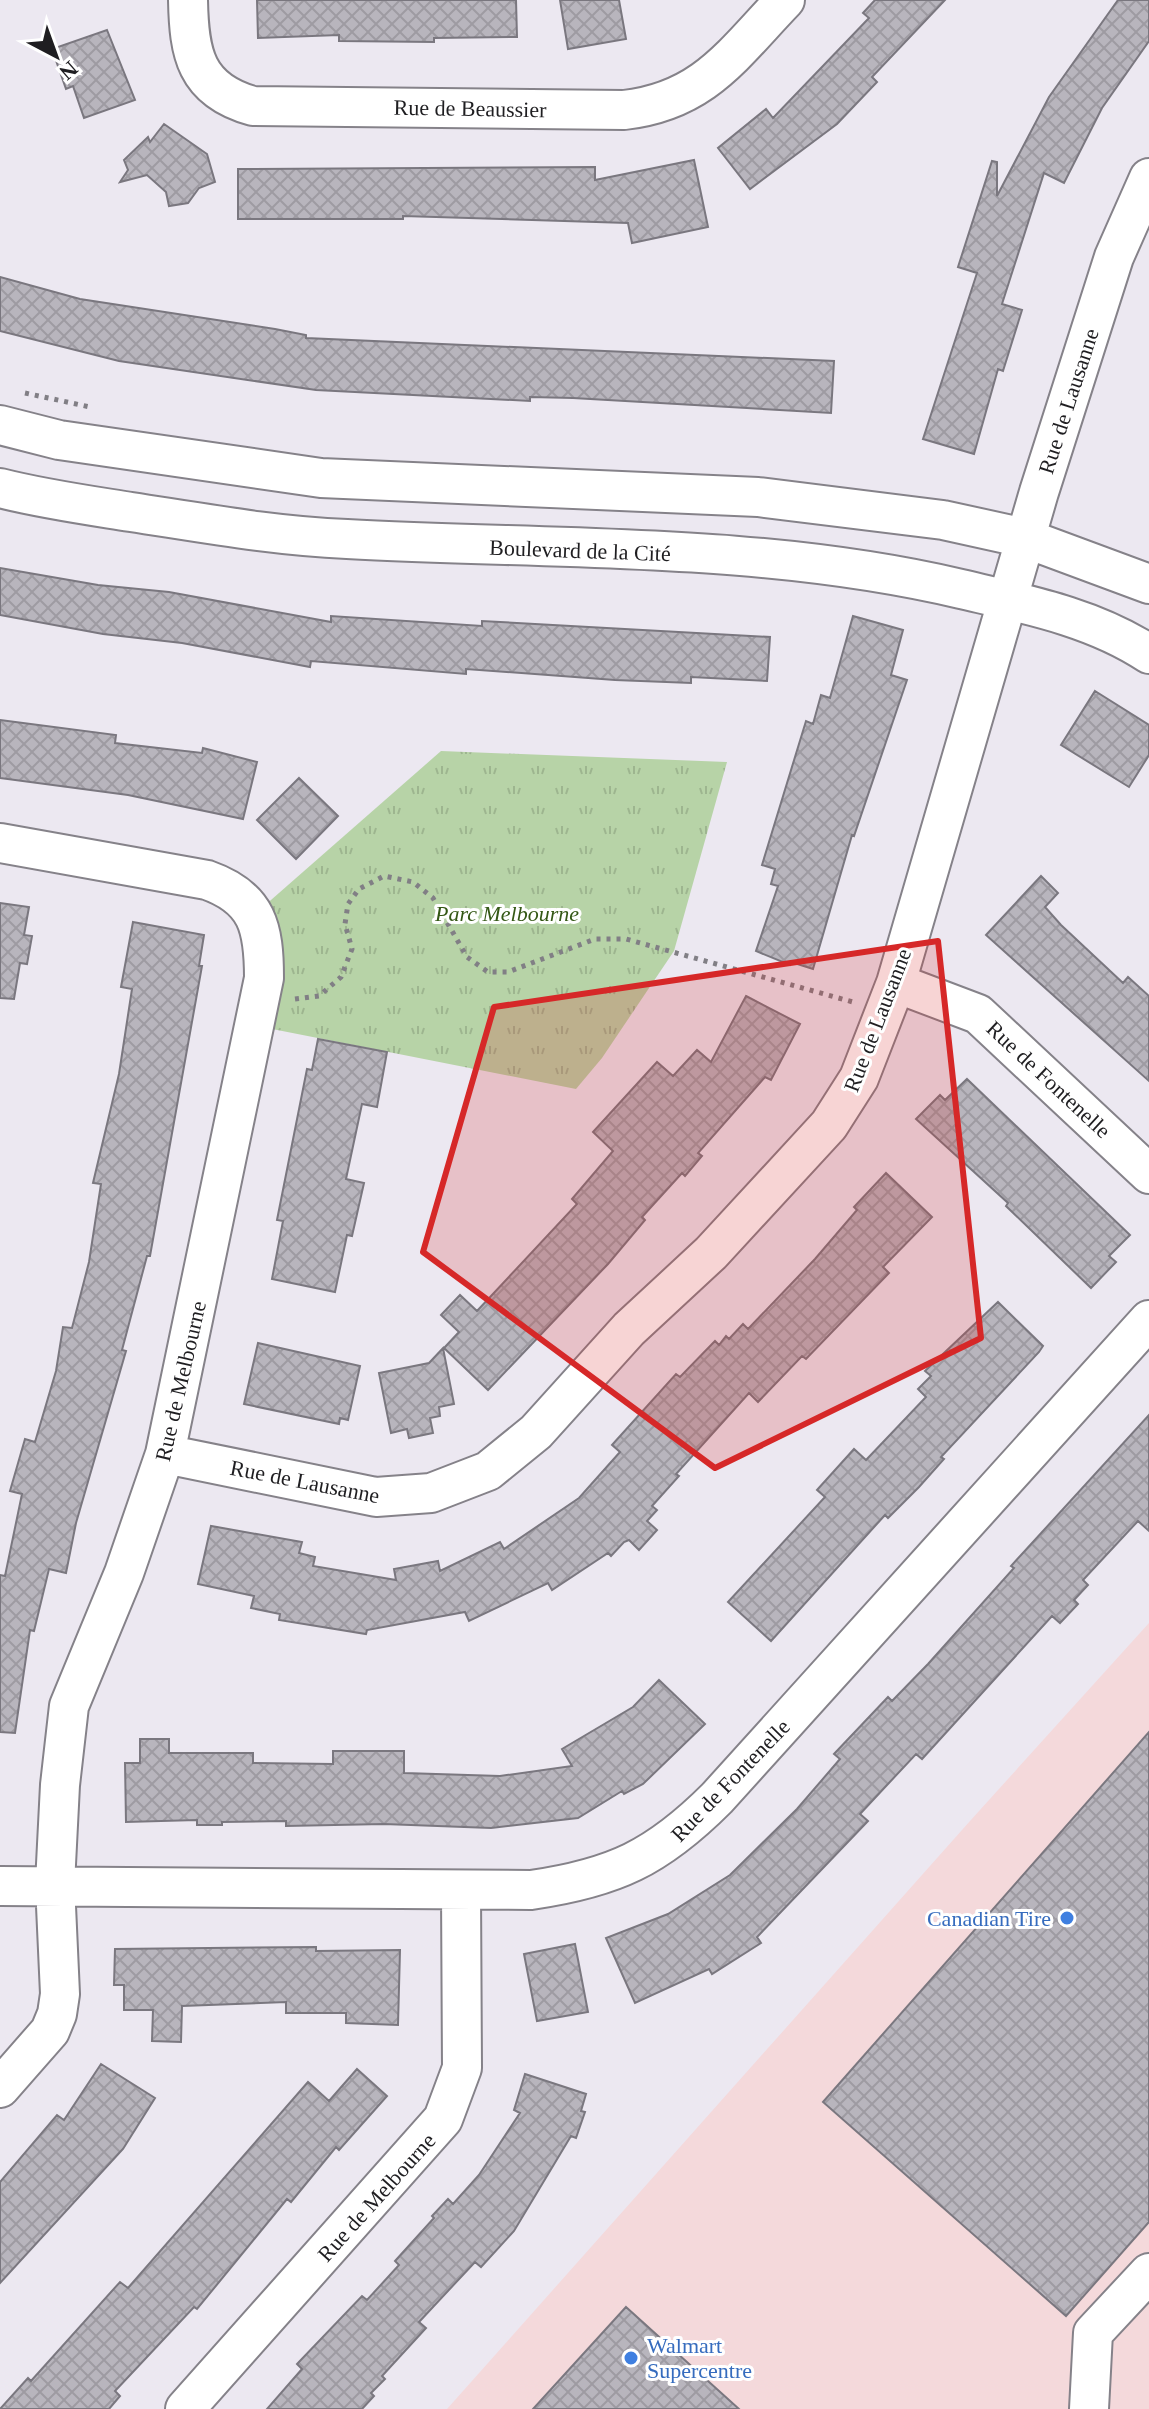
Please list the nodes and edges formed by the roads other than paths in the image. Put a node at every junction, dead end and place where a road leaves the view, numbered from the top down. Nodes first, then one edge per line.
1 (188, 0) edge
2 (785, 0) edge
3 (1149, 178) edge
4 (0, 425) edge
5 (0, 488) edge
6 (1025, 538) junction
7 (1149, 584) edge
8 (1007, 600) junction
9 (1149, 654) edge
10 (0, 843) edge
11 (890, 997) junction
12 (1149, 1174) edge
13 (1149, 1320) edge
14 (165, 1454) junction
15 (55, 1884) junction
16 (0, 1886) edge
17 (461, 1892) junction
18 (0, 2088) edge
19 (1149, 2273) edge
20 (185, 2409) edge
21 (1089, 2409) edge

1 - 2 street, Rue de Beaussier
3 - 6 street, Rue de Lausanne
4 - 6 street
5 - 8 street, Boulevard de la Cité
6 - 7 street
6 - 8 street, Rue de Lausanne
8 - 9 street, Boulevard de la Cité
8 - 11 street, Rue de Lausanne
10 - 14 street, Rue de Melbourne
11 - 12 street, Rue de Fontenelle
11 - 14 street, Rue de Lausanne
13 - 17 street, Rue de Fontenelle
14 - 15 street, Rue de Melbourne
15 - 16 street, Rue de Fontenelle
15 - 17 street, Rue de Fontenelle
15 - 18 street, Rue de Melbourne
17 - 20 street, Rue de Melbourne
19 - 21 street

